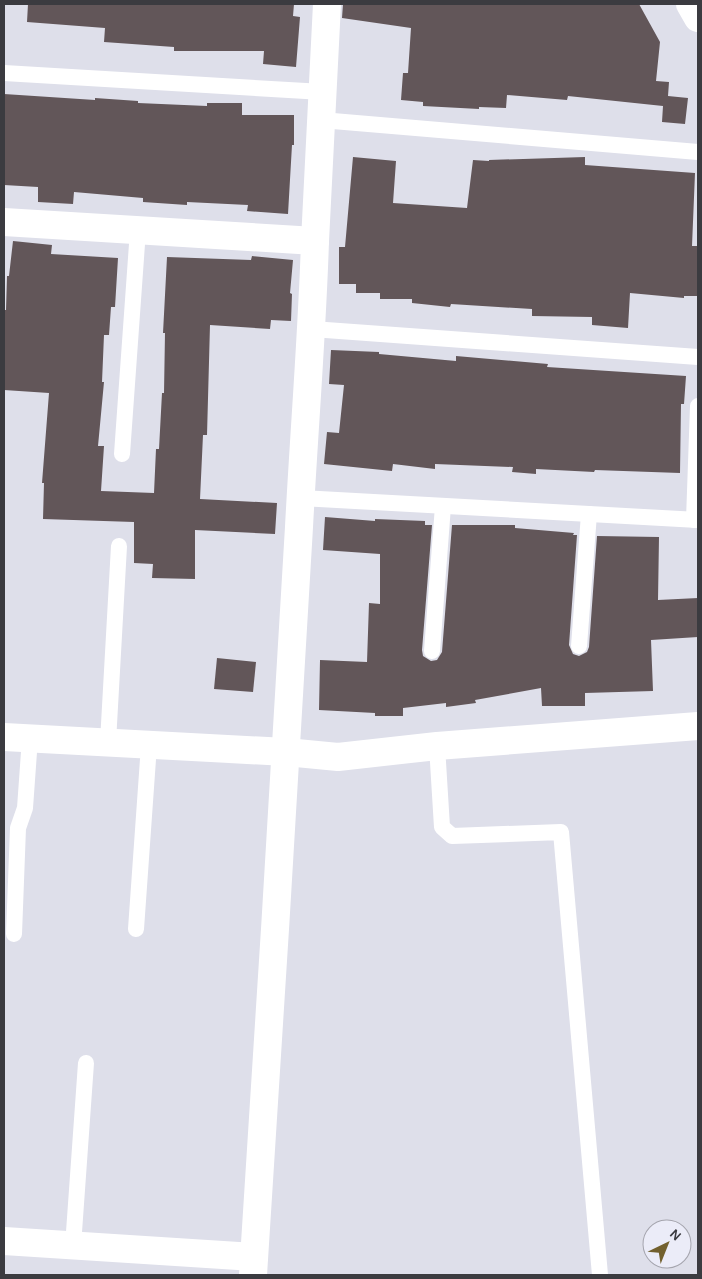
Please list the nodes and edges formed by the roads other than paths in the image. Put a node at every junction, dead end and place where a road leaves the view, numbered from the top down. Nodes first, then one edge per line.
1 (327, 4) edge
2 (690, 4) edge
3 (698, 18) edge
4 (4, 73) edge
5 (323, 92) junction
6 (321, 120) junction
7 (698, 152) edge
8 (4, 222) edge
9 (138, 230) junction
10 (315, 241) junction
11 (312, 329) junction
12 (698, 357) edge
13 (698, 406) edge
14 (122, 454) dead end
15 (301, 498) junction
16 (443, 506) junction
17 (589, 514) junction
18 (696, 520) edge
19 (119, 546) dead end
20 (579, 646) dead end
21 (432, 650) dead end
22 (698, 726) edge
23 (17, 737) edge
24 (108, 742) junction
25 (149, 745) junction
26 (437, 746) junction
27 (286, 752) junction
28 (136, 929) dead end
29 (14, 934) dead end
30 (86, 1063) dead end
31 (4, 1241) edge
32 (74, 1246) junction
33 (254, 1266) edge
34 (600, 1275) edge

1 - 5 street
2 - 3 street
4 - 5 lane
5 - 6 street
6 - 7 lane
6 - 10 street
8 - 9 street
9 - 10 street
9 - 14 lane
10 - 11 street
11 - 12 lane
11 - 15 street
13 - 18 lane
15 - 16 lane
15 - 27 street
16 - 17 lane
16 - 21 lane
17 - 18 lane
17 - 20 lane
19 - 24 lane
22 - 26 street
23 - 24 street
23 - 29 lane
24 - 25 street
25 - 27 street
25 - 28 lane
26 - 27 street
26 - 34 lane
27 - 33 street
30 - 32 lane
31 - 32 street
32 - 33 street

